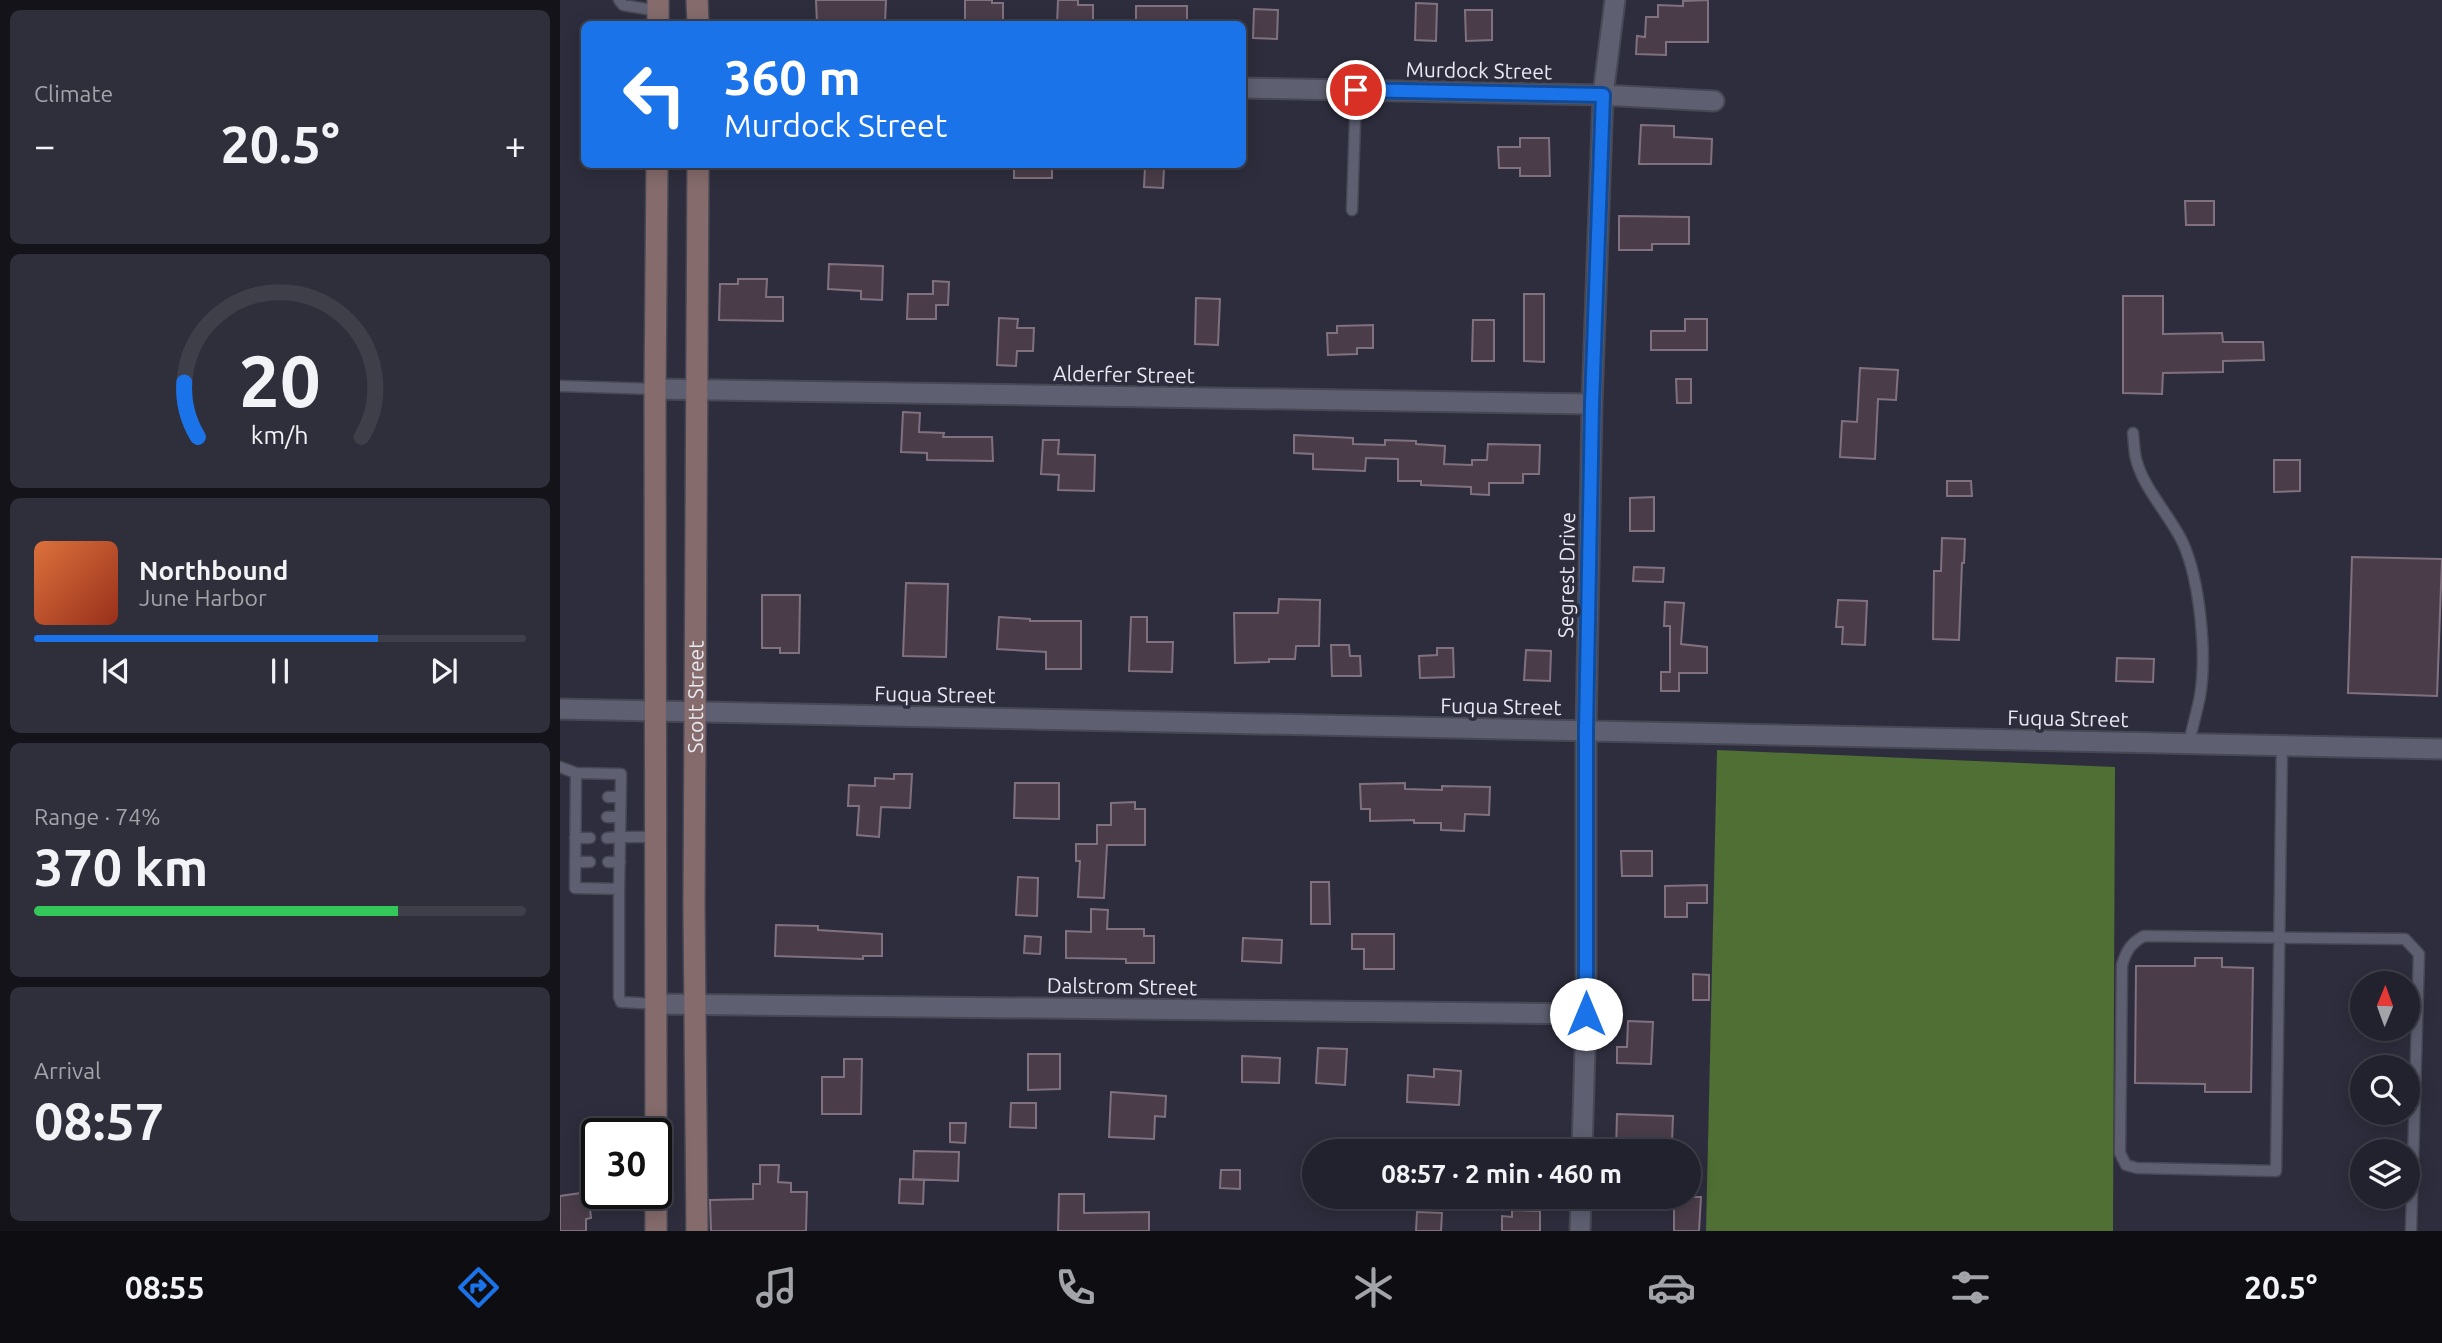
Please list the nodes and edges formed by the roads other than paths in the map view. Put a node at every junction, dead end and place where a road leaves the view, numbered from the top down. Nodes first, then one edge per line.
1 (619, 0) edge
2 (697, 0) edge
3 (1615, 0) edge
4 (658, 12) edge
5 (698, 21) edge
6 (1246, 88) edge
7 (1356, 90) junction
8 (1603, 95) junction
9 (1714, 100) dead end
10 (657, 168) edge
11 (698, 168) edge
12 (1352, 209) dead end
13 (560, 386) edge
14 (655, 389) junction
15 (697, 389) junction
16 (1592, 404) junction
17 (2133, 433) dead end
18 (560, 709) edge
19 (656, 712) junction
20 (696, 712) junction
21 (1586, 730) junction
22 (2189, 743) junction
23 (2283, 745) junction
24 (2442, 748) edge
25 (560, 768) edge
26 (576, 773) junction
27 (620, 796) junction
28 (576, 797) junction
29 (589, 797) dead end
30 (608, 797) dead end
31 (575, 817) junction
32 (588, 817) dead end
33 (607, 817) dead end
34 (620, 817) junction
35 (657, 837) junction
36 (575, 838) junction
37 (590, 838) dead end
38 (607, 838) dead end
39 (620, 838) junction
40 (575, 862) junction
41 (590, 862) dead end
42 (608, 862) dead end
43 (620, 862) junction
44 (619, 889) junction
45 (2280, 937) junction
46 (657, 1004) junction
47 (696, 1005) junction
48 (1586, 1014) junction
49 (656, 1118) edge
50 (1582, 1139) edge
51 (656, 1209) edge
52 (1581, 1209) edge
53 (656, 1231) edge
54 (696, 1231) edge
55 (1580, 1231) edge
56 (2411, 1231) edge

1 - 4 lane
2 - 5 main road
3 - 8 street, Segrest Drive
6 - 7 street, Murdock Street
7 - 8 street, Murdock Street
7 - 12 lane
8 - 9 street, Murdock Street
8 - 16 street, Segrest Drive
10 - 14 main road, Scott Street
11 - 15 main road, Scott Street
13 - 14 lane
14 - 15 street, Alderfer Street
14 - 19 main road, Scott Street
15 - 16 street, Alderfer Street
15 - 20 main road, Scott Street
16 - 21 street, Segrest Drive
17 - 22 lane
18 - 19 street, Fuqua Street
19 - 20 street, Fuqua Street
19 - 35 main road, Scott Street
20 - 21 street, Fuqua Street
20 - 47 main road, Scott Street
21 - 22 street, Fuqua Street
21 - 48 street, Segrest Drive
22 - 23 street, Fuqua Street
23 - 24 street, Fuqua Street
23 - 45 lane
25 - 26 lane
26 - 27 lane
26 - 28 lane
27 - 30 lane
27 - 34 lane
28 - 29 lane
28 - 31 lane
31 - 32 lane
31 - 36 lane
33 - 34 lane
34 - 39 lane
35 - 39 lane
35 - 46 main road, Scott Street
36 - 37 lane
36 - 40 lane
38 - 39 lane
39 - 43 lane
40 - 41 lane
40 - 44 lane
42 - 43 lane
43 - 44 lane
44 - 46 lane
45 - 45 lane
45 - 56 lane
46 - 47 street, Dalstrom Street
46 - 49 main road, Scott Street
47 - 48 street, Dalstrom Street
47 - 54 main road, Scott Street
48 - 50 street, Segrest Drive
51 - 53 main road
52 - 55 street

